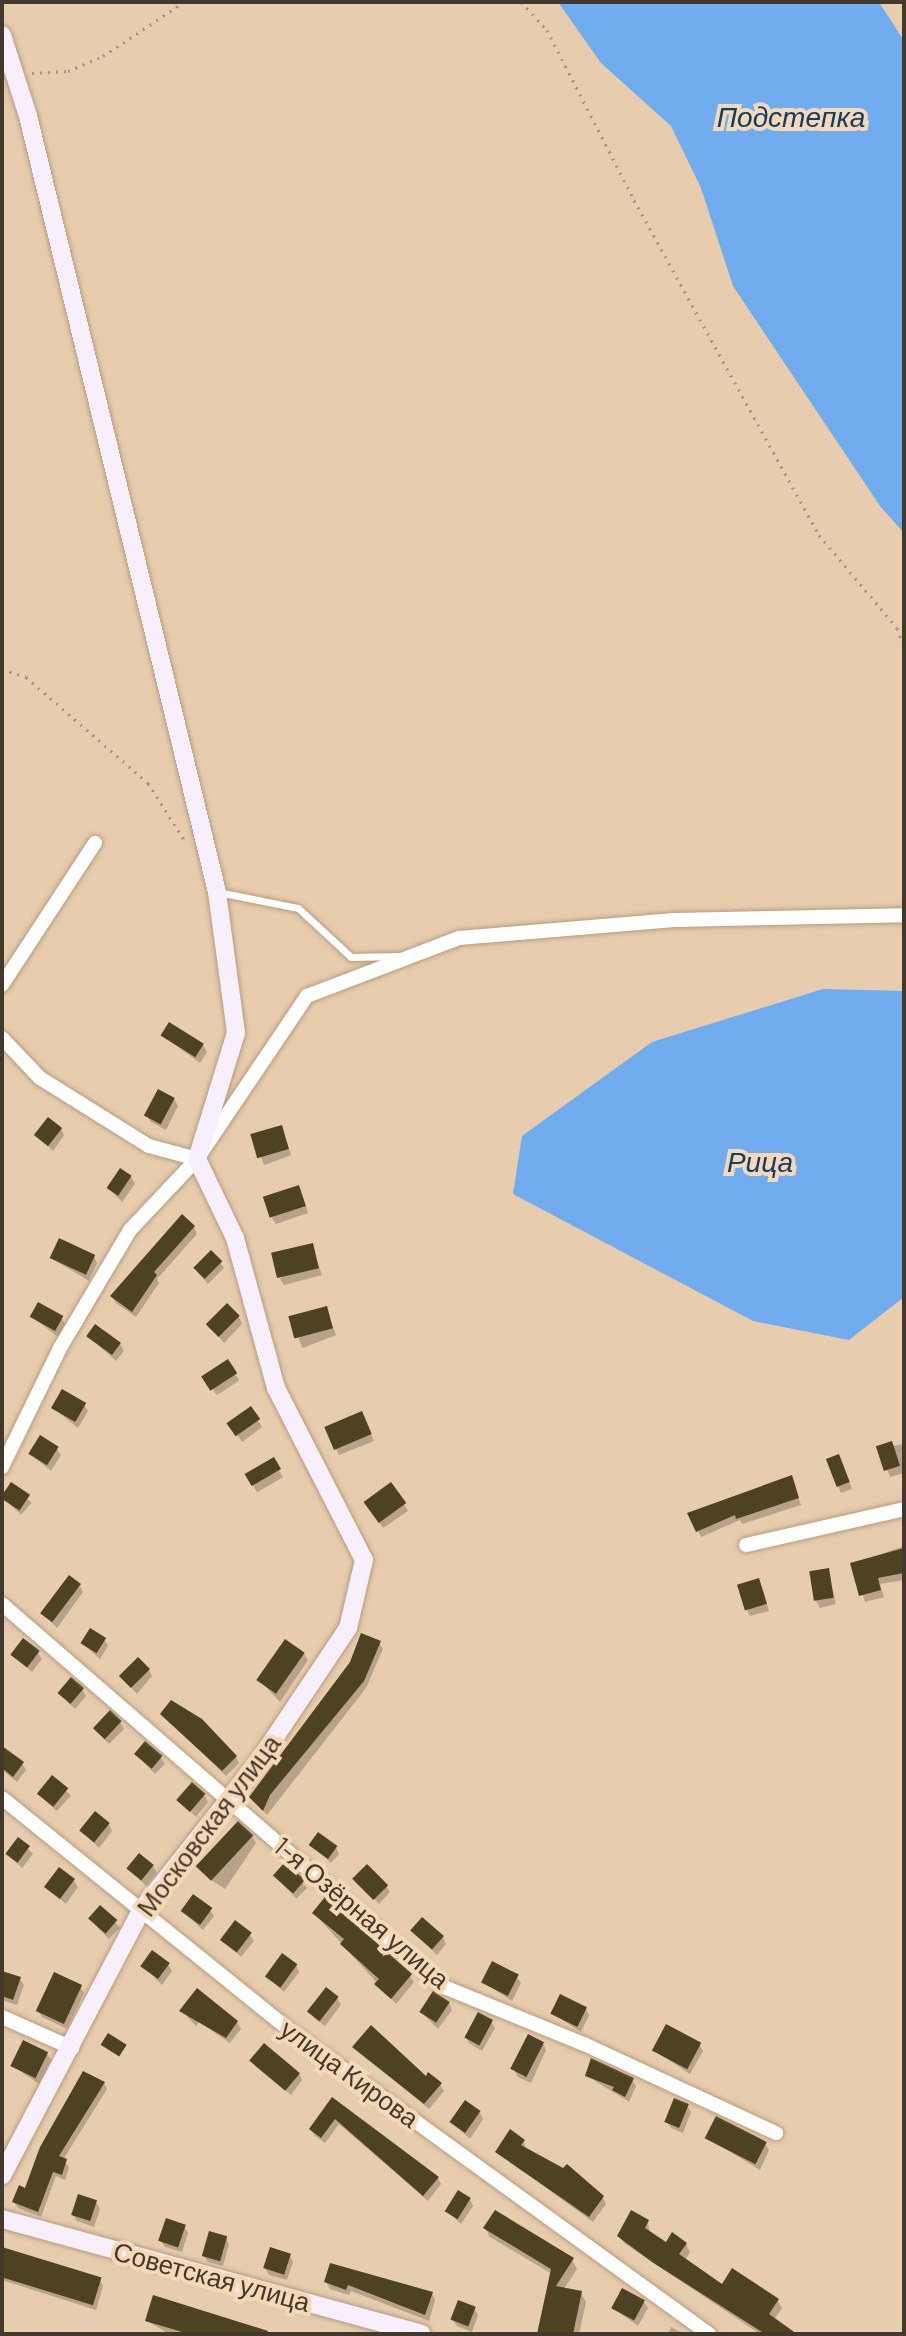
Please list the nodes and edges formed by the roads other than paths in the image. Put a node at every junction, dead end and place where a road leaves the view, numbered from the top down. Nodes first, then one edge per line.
1 (2, 35) edge
2 (95, 843) dead end
3 (217, 892) junction
4 (904, 915) edge
5 (414, 955) junction
6 (2, 985) edge
7 (2, 1038) edge
8 (197, 1159) junction
9 (2, 1467) edge
10 (904, 1509) edge
11 (746, 1545) dead end
12 (2, 1604) edge
13 (2, 1798) edge
14 (230, 1799) junction
15 (142, 1909) junction
16 (2, 2017) edge
17 (72, 2048) junction
18 (776, 2133) dead end
19 (2, 2176) edge
20 (2, 2219) edge
21 (422, 2334) edge
22 (709, 2334) edge

1 - 3 street
2 - 6 street
3 - 5 lane
3 - 8 street
4 - 5 street
5 - 8 street
7 - 8 street
8 - 9 street
8 - 14 street, Московская улица
10 - 11 street
12 - 14 street, 1-я Озёрная улица
13 - 15 street, улица Кирова
14 - 15 street, Московская улица
14 - 18 street, 1-я Озёрная улица
15 - 17 street, Московская улица
15 - 22 street, улица Кирова
16 - 17 street
17 - 19 street, Московская улица
20 - 21 street, Советская улица

